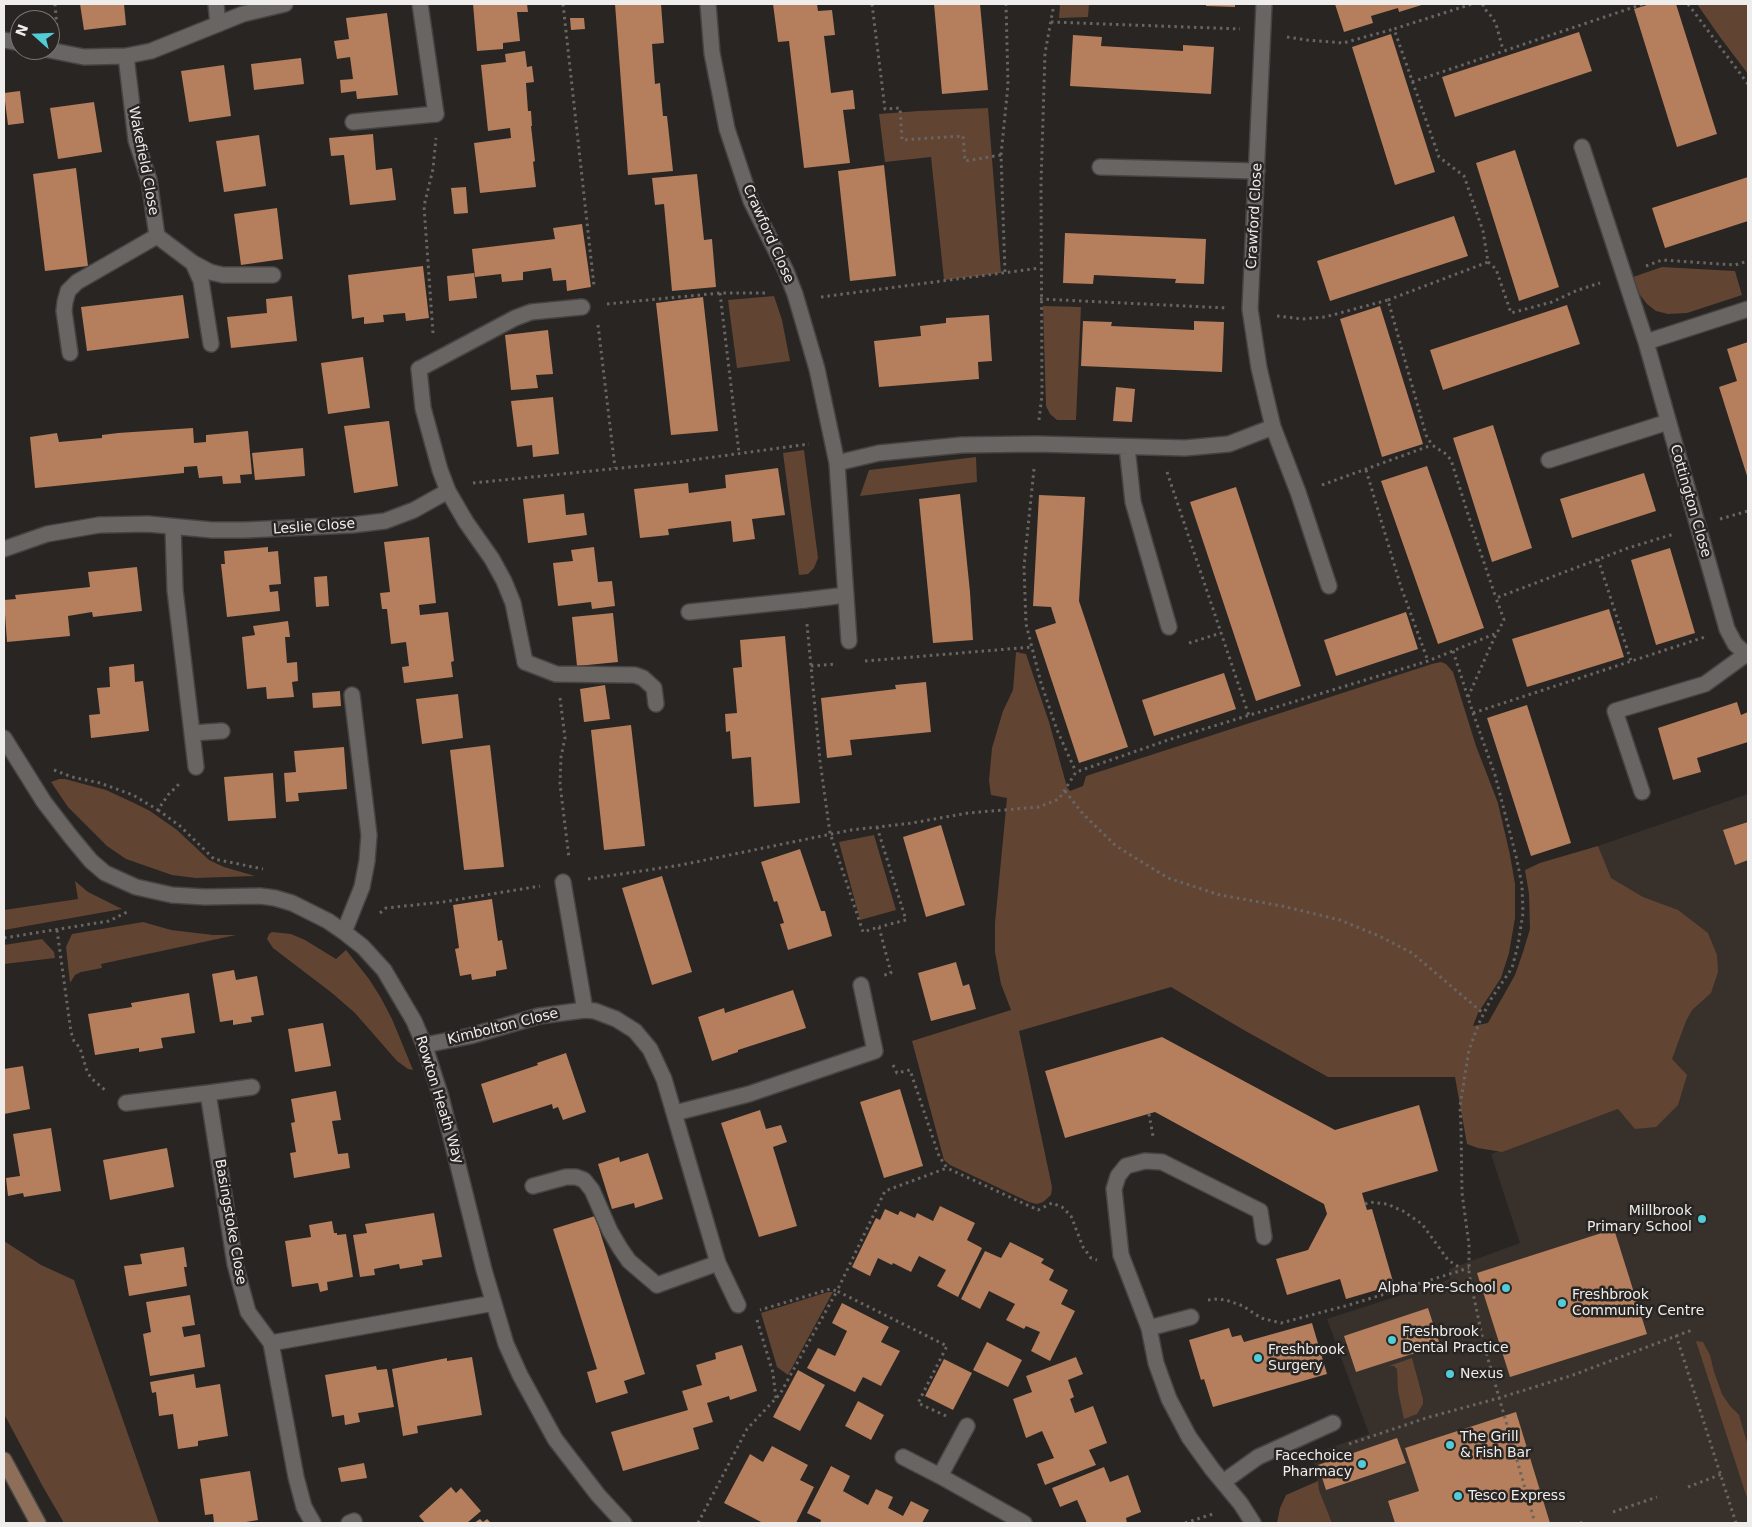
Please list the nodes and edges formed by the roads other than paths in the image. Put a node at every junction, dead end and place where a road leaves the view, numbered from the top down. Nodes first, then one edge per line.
1 (216, 4) edge
2 (285, 4) edge
3 (420, 4) edge
4 (708, 4) edge
5 (1264, 4) edge
6 (218, 24) junction
7 (60, 52) edge
8 (126, 56) junction
9 (354, 122) dead end
10 (1582, 147) dead end
11 (1100, 167) dead end
12 (1257, 171) junction
13 (157, 236) junction
14 (193, 262) junction
15 (273, 275) dead end
16 (582, 307) dead end
17 (1748, 309) edge
18 (1646, 342) junction
19 (211, 344) dead end
20 (70, 353) dead end
21 (1668, 422) junction
22 (1273, 427) junction
23 (1127, 447) junction
24 (1549, 460) dead end
25 (837, 463) junction
26 (448, 491) junction
27 (173, 526) junction
28 (4, 549) edge
29 (1328, 586) dead end
30 (846, 595) junction
31 (689, 612) dead end
32 (1169, 627) dead end
33 (849, 641) dead end
34 (1747, 656) edge
35 (352, 695) dead end
36 (656, 704) dead end
37 (222, 731) dead end
38 (192, 733) junction
39 (4, 738) edge
40 (196, 767) road end
41 (1642, 792) dead end
42 (567, 882) road end
43 (347, 934) junction
44 (861, 985) road end
45 (585, 1010) junction
46 (425, 1045) junction
47 (252, 1087) dead end
48 (208, 1093) junction
49 (126, 1103) road end
50 (675, 1114) junction
51 (533, 1186) dead end
52 (1264, 1237) dead end
53 (718, 1263) junction
54 (494, 1303) junction
55 (738, 1305) dead end
56 (1191, 1317) road end
57 (1149, 1328) junction
58 (270, 1343) junction
59 (1333, 1423) dead end
60 (967, 1426) road end
61 (903, 1457) dead end
62 (4, 1460) edge
63 (940, 1476) junction
64 (1223, 1482) junction
65 (38, 1523) edge
66 (313, 1523) edge
67 (624, 1523) edge
68 (1024, 1523) edge
69 (1253, 1523) edge

1 - 6 street
2 - 6 street
3 - 9 street
4 - 25 street, Crawford Close
5 - 12 street, Crawford Close
6 - 8 street
7 - 8 street
8 - 13 street, Wakefield Close
10 - 18 street, Cottington Close
11 - 12 street
12 - 22 street, Crawford Close
13 - 14 street
13 - 20 street
14 - 15 street
14 - 19 street
16 - 26 street
17 - 18 street
18 - 21 street, Cottington Close
21 - 24 street
21 - 34 street, Cottington Close
22 - 23 street
22 - 29 street, Crawford Close
23 - 25 street
23 - 32 street
25 - 30 street, Crawford Close
26 - 27 street, Leslie Close
26 - 36 street
27 - 28 street, Leslie Close
27 - 38 street
30 - 31 street
30 - 33 street, Crawford Close
34 - 41 street, Cottington Close
35 - 43 street
37 - 38 street
38 - 40 street
39 - 43 street, Rowton Heath Way
42 - 45 street
43 - 46 street, Rowton Heath Way
44 - 50 street
45 - 46 street, Kimbolton Close
45 - 50 street, Kimbolton Close
46 - 54 street, Rowton Heath Way
47 - 48 street
48 - 49 street
48 - 58 street, Basingstoke Close
50 - 53 street, Kimbolton Close
51 - 53 street
52 - 57 street
53 - 55 street, Kimbolton Close
54 - 58 street
54 - 67 street, Rowton Heath Way
56 - 57 street
57 - 64 street
58 - 66 street, Basingstoke Close
59 - 64 street
60 - 63 street
61 - 63 street
62 - 65 main road
63 - 68 street
64 - 69 street

